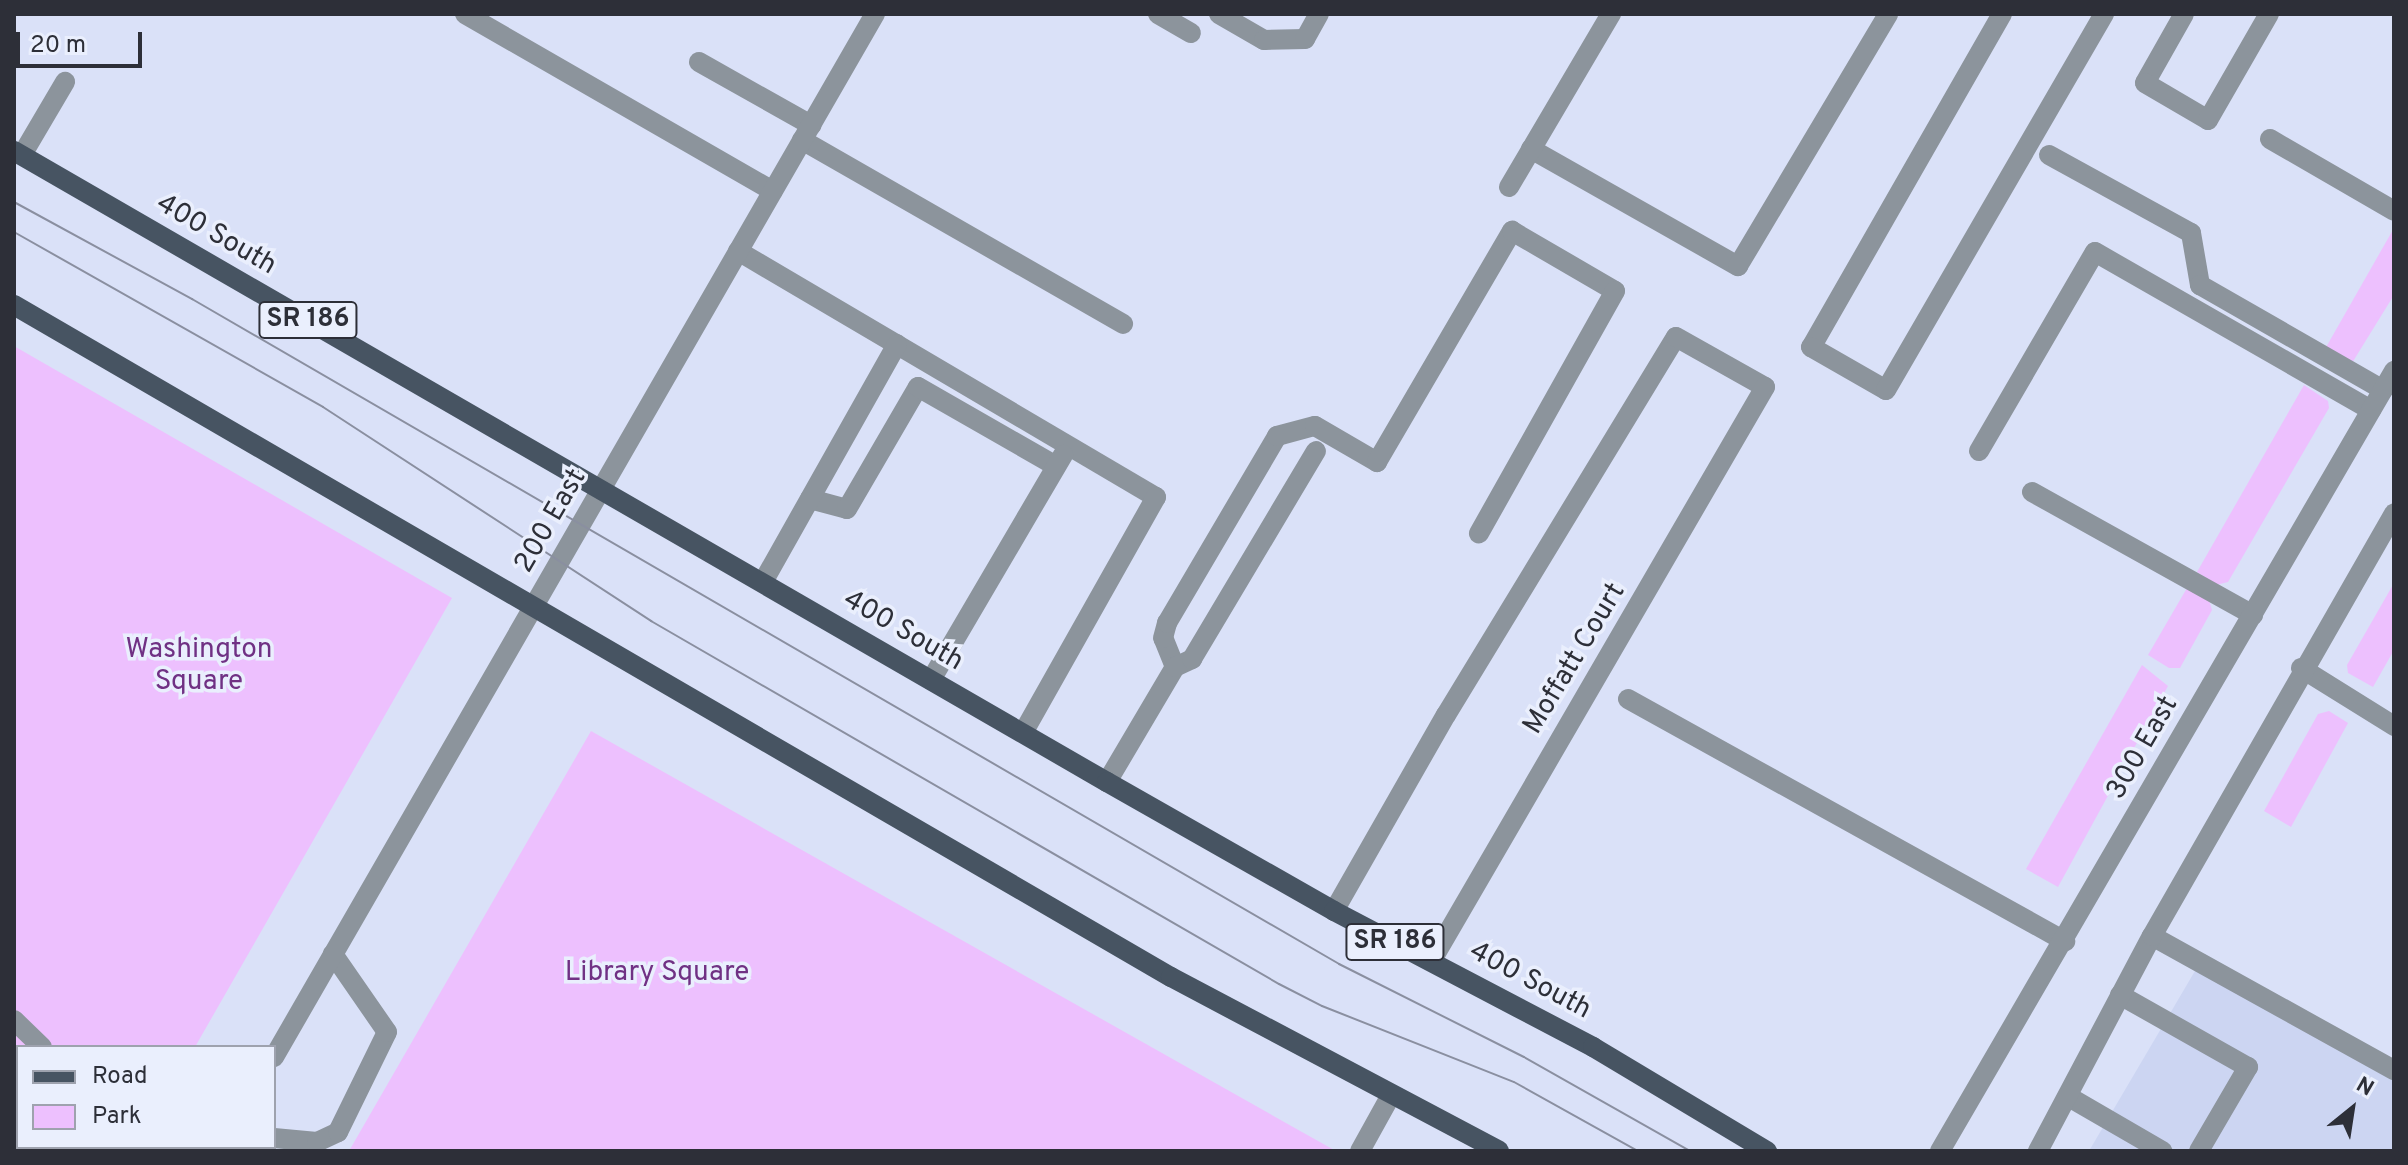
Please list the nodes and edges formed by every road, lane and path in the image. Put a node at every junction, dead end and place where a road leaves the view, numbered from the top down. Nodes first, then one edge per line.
1 (465, 14) edge
2 (875, 14) edge
3 (1158, 14) edge
4 (1219, 14) edge
5 (1319, 14) edge
6 (1611, 14) edge
7 (1888, 14) edge
8 (2002, 14) edge
9 (2104, 14) edge
10 (2184, 14) edge
11 (2269, 14) edge
12 (1191, 33) dead end
13 (699, 62) dead end
14 (65, 82) dead end
15 (807, 132) junction
16 (2270, 139) dead end
17 (1531, 149) junction
18 (18, 153) edge
19 (2049, 155) dead end
20 (1509, 187) dead end
21 (773, 191) junction
22 (2394, 211) edge
23 (738, 251) junction
24 (14, 305) edge
25 (1123, 324) dead end
26 (897, 344) junction
27 (2394, 371) edge
28 (2383, 390) junction
29 (2371, 410) junction
30 (1069, 445) junction
31 (1316, 451) dead end
32 (1979, 451) dead end
33 (1056, 466) junction
34 (602, 489) junction
35 (2032, 492) dead end
36 (810, 499) junction
37 (2393, 519) edge
38 (1479, 533) dead end
39 (763, 582) junction
40 (536, 604) junction
41 (2253, 615) junction
42 (1175, 667) junction
43 (2301, 668) junction
44 (931, 680) junction
45 (1628, 699) dead end
46 (2394, 726) edge
47 (1023, 733) junction
48 (1107, 782) junction
49 (1334, 911) junction
50 (2152, 936) junction
51 (2065, 941) junction
52 (333, 954) junction
53 (1432, 960) junction
54 (2120, 995) junction
55 (14, 1020) edge
56 (40, 1045) edge
57 (276, 1054) edge
58 (2394, 1070) edge
59 (1391, 1095) junction
60 (2069, 1097) junction
61 (276, 1138) edge
62 (1360, 1151) edge
63 (1499, 1151) edge
64 (1767, 1151) edge
65 (1940, 1151) edge
66 (2038, 1151) edge
67 (2162, 1151) edge
68 (2199, 1151) edge

1 - 21 street
2 - 15 street, 200 East
3 - 12 street
4 - 5 street
6 - 17 street
7 - 17 street
8 - 9 street
10 - 11 street
13 - 15 street
14 - 18 street
15 - 21 street, 200 East
15 - 25 street
16 - 22 street
17 - 20 street
18 - 34 main road, 400 South / SR 186
19 - 28 street
21 - 23 street, 200 East
23 - 26 street
23 - 34 street, 200 East
24 - 40 main road
26 - 30 street
26 - 36 street
27 - 28 street, 300 East
28 - 29 street, 300 East
29 - 32 street
29 - 41 street, 300 East
30 - 33 street
30 - 47 street
31 - 42 street
33 - 36 street
33 - 44 street
34 - 39 main road, 400 South / SR 186
34 - 40 street, 200 East
35 - 41 street
36 - 39 street
37 - 43 street
38 - 42 street
39 - 44 main road, 400 South / SR 186
40 - 52 street, 200 East
40 - 59 main road
41 - 51 street, 300 East
42 - 48 street
43 - 46 street
43 - 50 street
44 - 47 main road, 400 South / SR 186
45 - 51 street
47 - 48 main road, 400 South / SR 186
48 - 49 main road, 400 South / SR 186
49 - 53 main road, 400 South / SR 186
49 - 53 street, Moffatt Court
50 - 54 street
50 - 58 street
51 - 65 street, 300 East
52 - 57 street, 200 East
52 - 61 street
53 - 64 main road, 400 South / SR 186
54 - 60 street
54 - 68 street
55 - 56 street
59 - 62 street
59 - 63 main road
60 - 66 street
60 - 67 street

